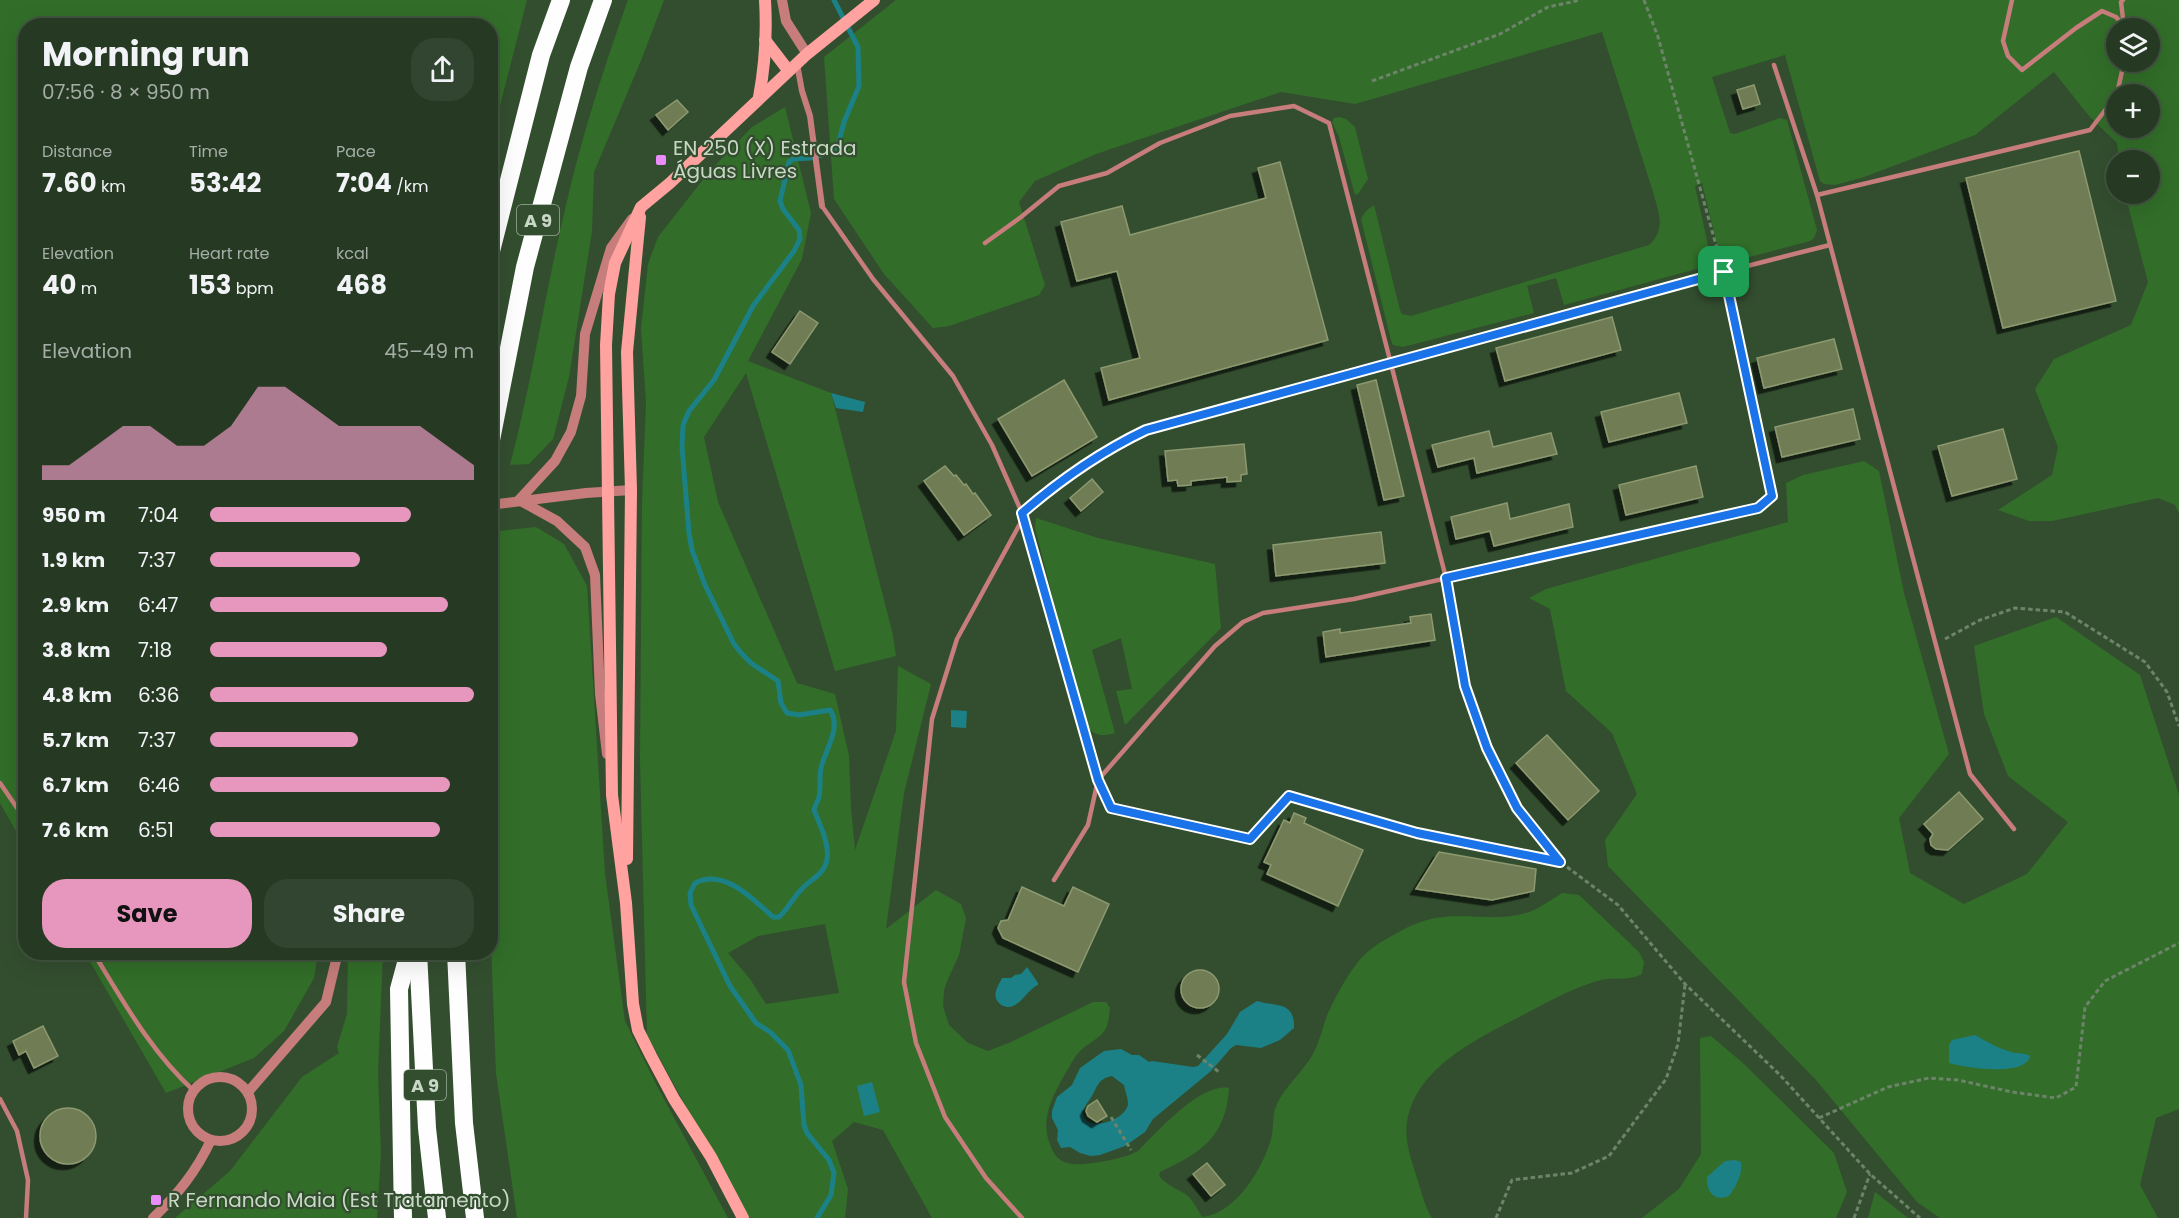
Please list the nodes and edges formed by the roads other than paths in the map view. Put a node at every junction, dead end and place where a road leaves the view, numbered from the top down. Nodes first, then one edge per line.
1 (561, 0) edge
2 (603, 0) edge
3 (765, 0) edge
4 (782, 0) edge
5 (874, 0) edge
6 (2012, 0) edge
7 (2123, 0) edge
8 (2117, 18) edge
9 (2123, 18) edge
10 (765, 40) junction
11 (807, 54) junction
12 (1774, 65) dead end
13 (793, 67) junction
14 (759, 98) junction
15 (2106, 109) edge
16 (1817, 195) junction
17 (822, 206) joint
18 (641, 207) junction
19 (498, 224) edge
20 (985, 243) dead end
21 (1830, 244) junction
22 (1724, 272) junction
23 (1392, 363) junction
24 (498, 405) edge
25 (631, 490) junction
26 (607, 491) junction
27 (519, 500) junction
28 (498, 504) edge
29 (1022, 513) junction
30 (1446, 578) junction
31 (1098, 780) junction
32 (0, 783) edge
33 (612, 795) junction
34 (18, 809) edge
35 (2014, 829) dead end
36 (1054, 880) dead end
37 (626, 903) junction
38 (98, 960) edge
39 (336, 960) edge
40 (407, 960) edge
41 (418, 960) edge
42 (456, 960) edge
43 (194, 1091) junction
44 (248, 1092) junction
45 (0, 1099) edge
46 (211, 1140) junction
47 (26, 1218) edge
48 (153, 1218) edge
49 (403, 1218) edge
50 (437, 1218) edge
51 (475, 1218) edge
52 (743, 1218) edge
53 (1022, 1218) edge

1 - 19 highway, A 9
2 - 24 highway, A 9
3 - 10 main road
4 - 11 street
5 - 11 main road
6 - 8 lane
7 - 9 lane
10 - 13 main road
10 - 14 main road
11 - 13 main road
12 - 16 lane
13 - 14 main road
13 - 17 street
14 - 18 main road
15 - 16 lane
16 - 21 lane
17 - 29 lane
18 - 25 main road
18 - 26 main road
18 - 27 street
20 - 23 lane
21 - 22 lane
21 - 35 lane
22 - 23 lane
22 - 30 lane
23 - 29 lane
23 - 30 lane
25 - 26 street
25 - 37 main road
26 - 27 street
26 - 33 main road
27 - 28 street
27 - 33 street
29 - 31 lane
29 - 53 lane
30 - 31 lane
30 - 31 lane
31 - 36 lane
32 - 34 lane
33 - 37 main road
37 - 52 main road
38 - 43 lane
39 - 44 street
40 - 49 highway
41 - 50 highway, A 9
42 - 51 highway, A 9
43 - 44 street
43 - 46 street
44 - 46 street
45 - 47 lane
46 - 48 street

